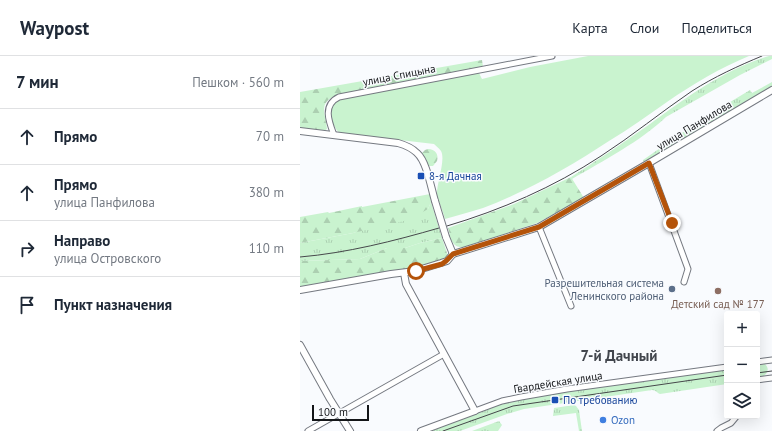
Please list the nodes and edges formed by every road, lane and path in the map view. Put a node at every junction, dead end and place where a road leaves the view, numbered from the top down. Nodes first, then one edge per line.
1 (552, 56) edge
2 (772, 90) edge
3 (300, 131) edge
4 (334, 135) junction
5 (649, 163) junction
6 (539, 227) junction
7 (453, 254) junction
8 (404, 273) junction
9 (684, 282) dead end
10 (300, 290) edge
11 (571, 306) dead end
12 (300, 345) edge
13 (444, 354) junction
14 (771, 360) edge
15 (760, 362) edge
16 (772, 366) edge
17 (724, 367) edge
18 (772, 378) edge
19 (760, 380) edge
20 (475, 411) junction
21 (339, 414) junction
22 (735, 419) edge
23 (308, 431) edge
24 (350, 431) edge
25 (421, 431) edge
26 (717, 431) edge

1 - 4 street, улица Спицына
2 - 5 main road, улица Панфилова
3 - 4 main road
4 - 7 main road, bridge
5 - 6 main road, улица Панфилова
5 - 9 street
6 - 7 main road, улица Панфилова
6 - 11 street
7 - 8 main road, улица Панфилова
8 - 10 main road, улица Панфилова
8 - 13 main road
12 - 21 main road
13 - 20 main road
13 - 21 street
14 - 15 street
14 - 16 street
17 - 20 street, Гвардейская улица
18 - 19 street
20 - 25 main road, Гвардейская улица
21 - 23 street
21 - 24 main road
22 - 26 street

